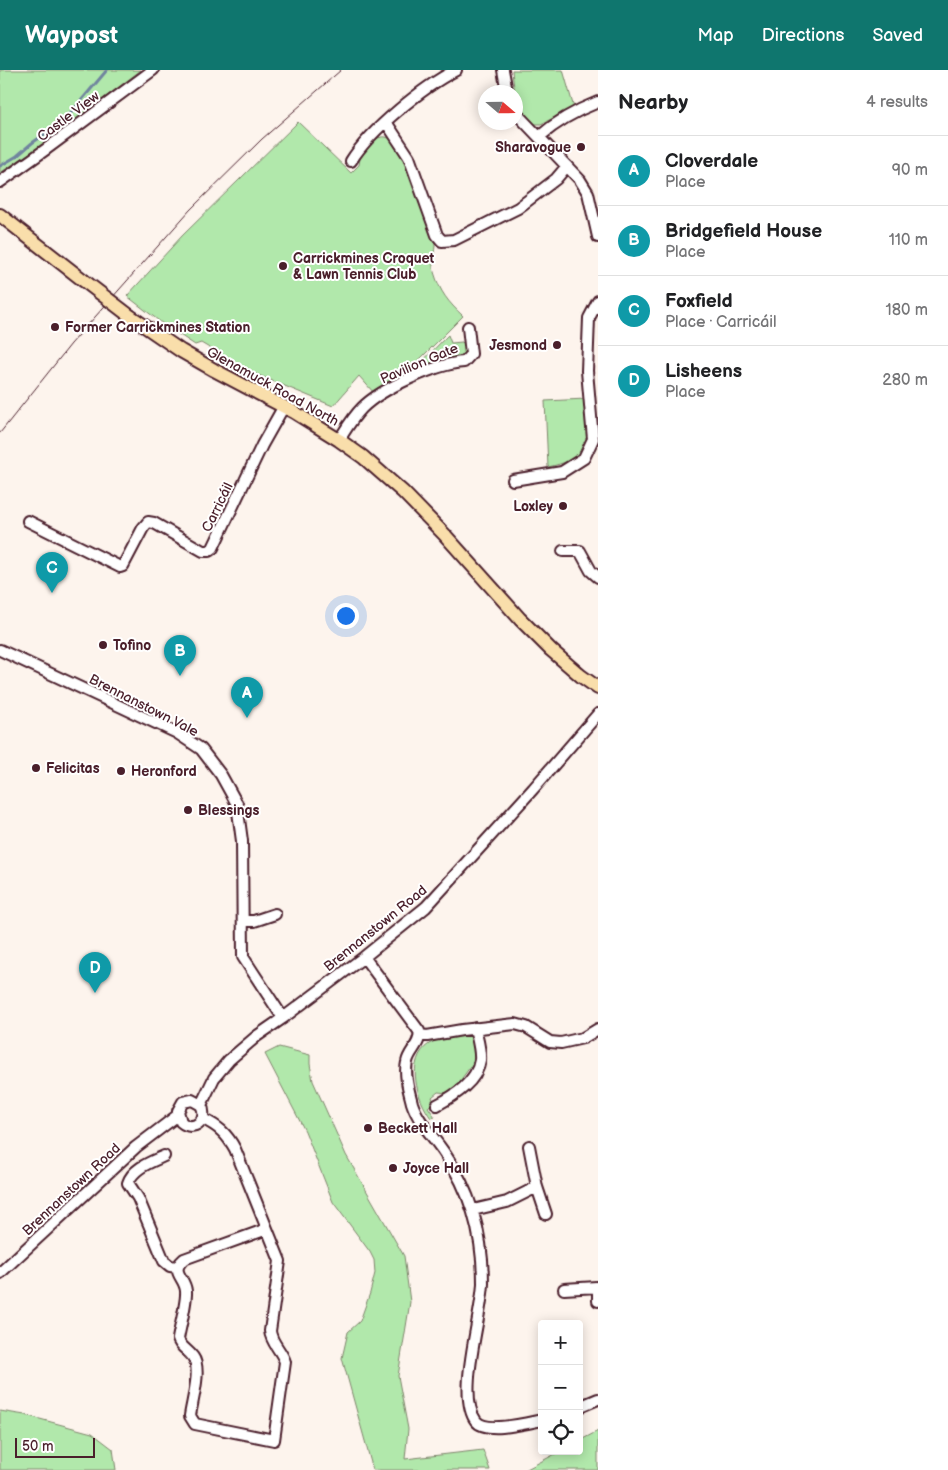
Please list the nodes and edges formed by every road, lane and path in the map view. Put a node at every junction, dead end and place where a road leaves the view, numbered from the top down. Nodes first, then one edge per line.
1 (152, 70) edge
2 (456, 70) edge
3 (503, 70) edge
4 (506, 85) edge
5 (598, 102) edge
6 (523, 121) edge
7 (386, 122) junction
8 (539, 138) junction
9 (351, 161) dead end
10 (567, 166) junction
11 (0, 182) edge
12 (0, 215) edge
13 (598, 237) edge
14 (598, 301) edge
15 (468, 327) dead end
16 (284, 406) junction
17 (339, 440) junction
18 (513, 480) dead end
19 (28, 521) dead end
20 (563, 551) dead end
21 (598, 577) edge
22 (0, 650) edge
23 (598, 688) edge
24 (598, 714) edge
25 (275, 914) dead end
26 (243, 921) junction
27 (364, 957) junction
28 (283, 1018) junction
29 (476, 1028) junction
30 (595, 1033) edge
31 (420, 1035) junction
32 (196, 1102) junction
33 (437, 1105) dead end
34 (178, 1115) junction
35 (203, 1119) junction
36 (183, 1124) junction
37 (162, 1128) junction
38 (529, 1146) dead end
39 (164, 1156) dead end
40 (537, 1187) junction
41 (473, 1210) junction
42 (546, 1214) dead end
43 (267, 1229) junction
44 (178, 1267) junction
45 (0, 1273) edge
46 (597, 1287) edge
47 (564, 1289) dead end
48 (598, 1301) edge
49 (598, 1399) edge
50 (583, 1405) edge
51 (538, 1421) edge

1 - 11 street, Castle View
2 - 7 street
3 - 4 street
5 - 8 street
6 - 8 street
7 - 9 street
7 - 10 street
8 - 10 street
10 - 13 street
12 - 16 main road, Glenamuck Road North, bridge
14 - 18 street
15 - 17 street, Pavilion Gate
16 - 17 main road, Glenamuck Road North
16 - 19 street, Carricáil
17 - 23 main road, Glenamuck Road North
20 - 21 street
22 - 26 street, Brennanstown Vale
24 - 27 street, Brennanstown Road
25 - 26 street
26 - 28 street, Brennanstown Vale
27 - 28 street, Brennanstown Road
27 - 31 street
28 - 32 street, Brennanstown Road
29 - 30 street
29 - 31 street
29 - 33 street
31 - 41 street
32 - 34 street, Brennanstown Road
32 - 35 street
34 - 36 street
34 - 37 street, Brennanstown Road
35 - 36 street, Brennanstown Road
35 - 43 street
36 - 37 street, Brennanstown Road
37 - 45 street, Brennanstown Road
38 - 40 street
39 - 44 street
40 - 41 street
40 - 42 street
41 - 51 street
43 - 44 street
43 - 44 street
46 - 47 street
46 - 48 street
49 - 50 street

